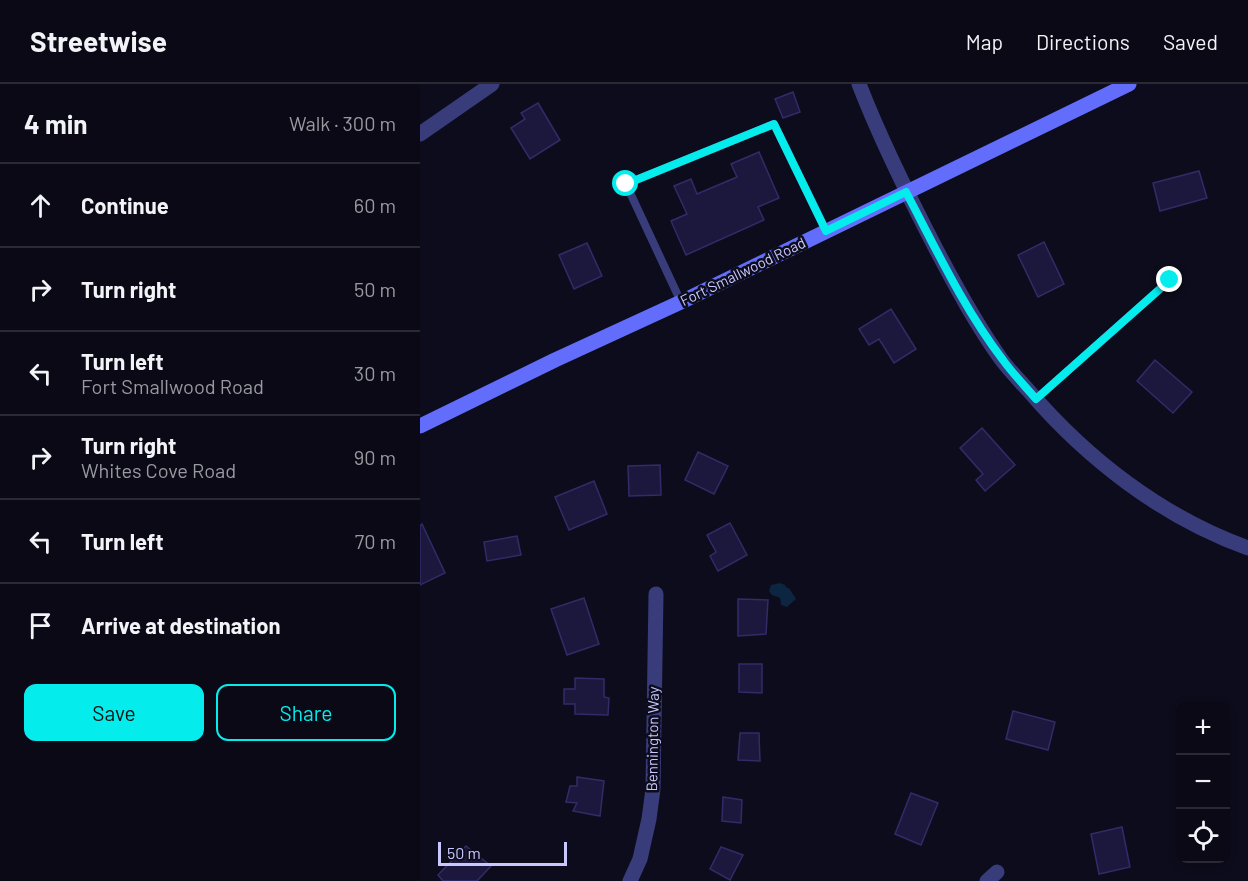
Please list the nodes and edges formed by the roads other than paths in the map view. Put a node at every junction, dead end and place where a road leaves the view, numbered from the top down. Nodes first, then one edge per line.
1 (492, 84) edge
2 (859, 84) edge
3 (1129, 84) edge
4 (420, 134) edge
5 (906, 192) junction
6 (826, 231) junction
7 (1170, 280) dead end
8 (681, 302) junction
9 (1036, 399) junction
10 (420, 426) edge
11 (1248, 548) edge
12 (656, 594) dead end
13 (630, 881) edge

1 - 4 street
2 - 5 street
3 - 5 main road, Fort Smallwood Road
5 - 6 main road, Fort Smallwood Road
5 - 9 street
6 - 8 main road, Fort Smallwood Road
6 - 8 lane
7 - 9 lane
8 - 10 main road, Fort Smallwood Road
9 - 11 street
12 - 13 street, Bennington Way

